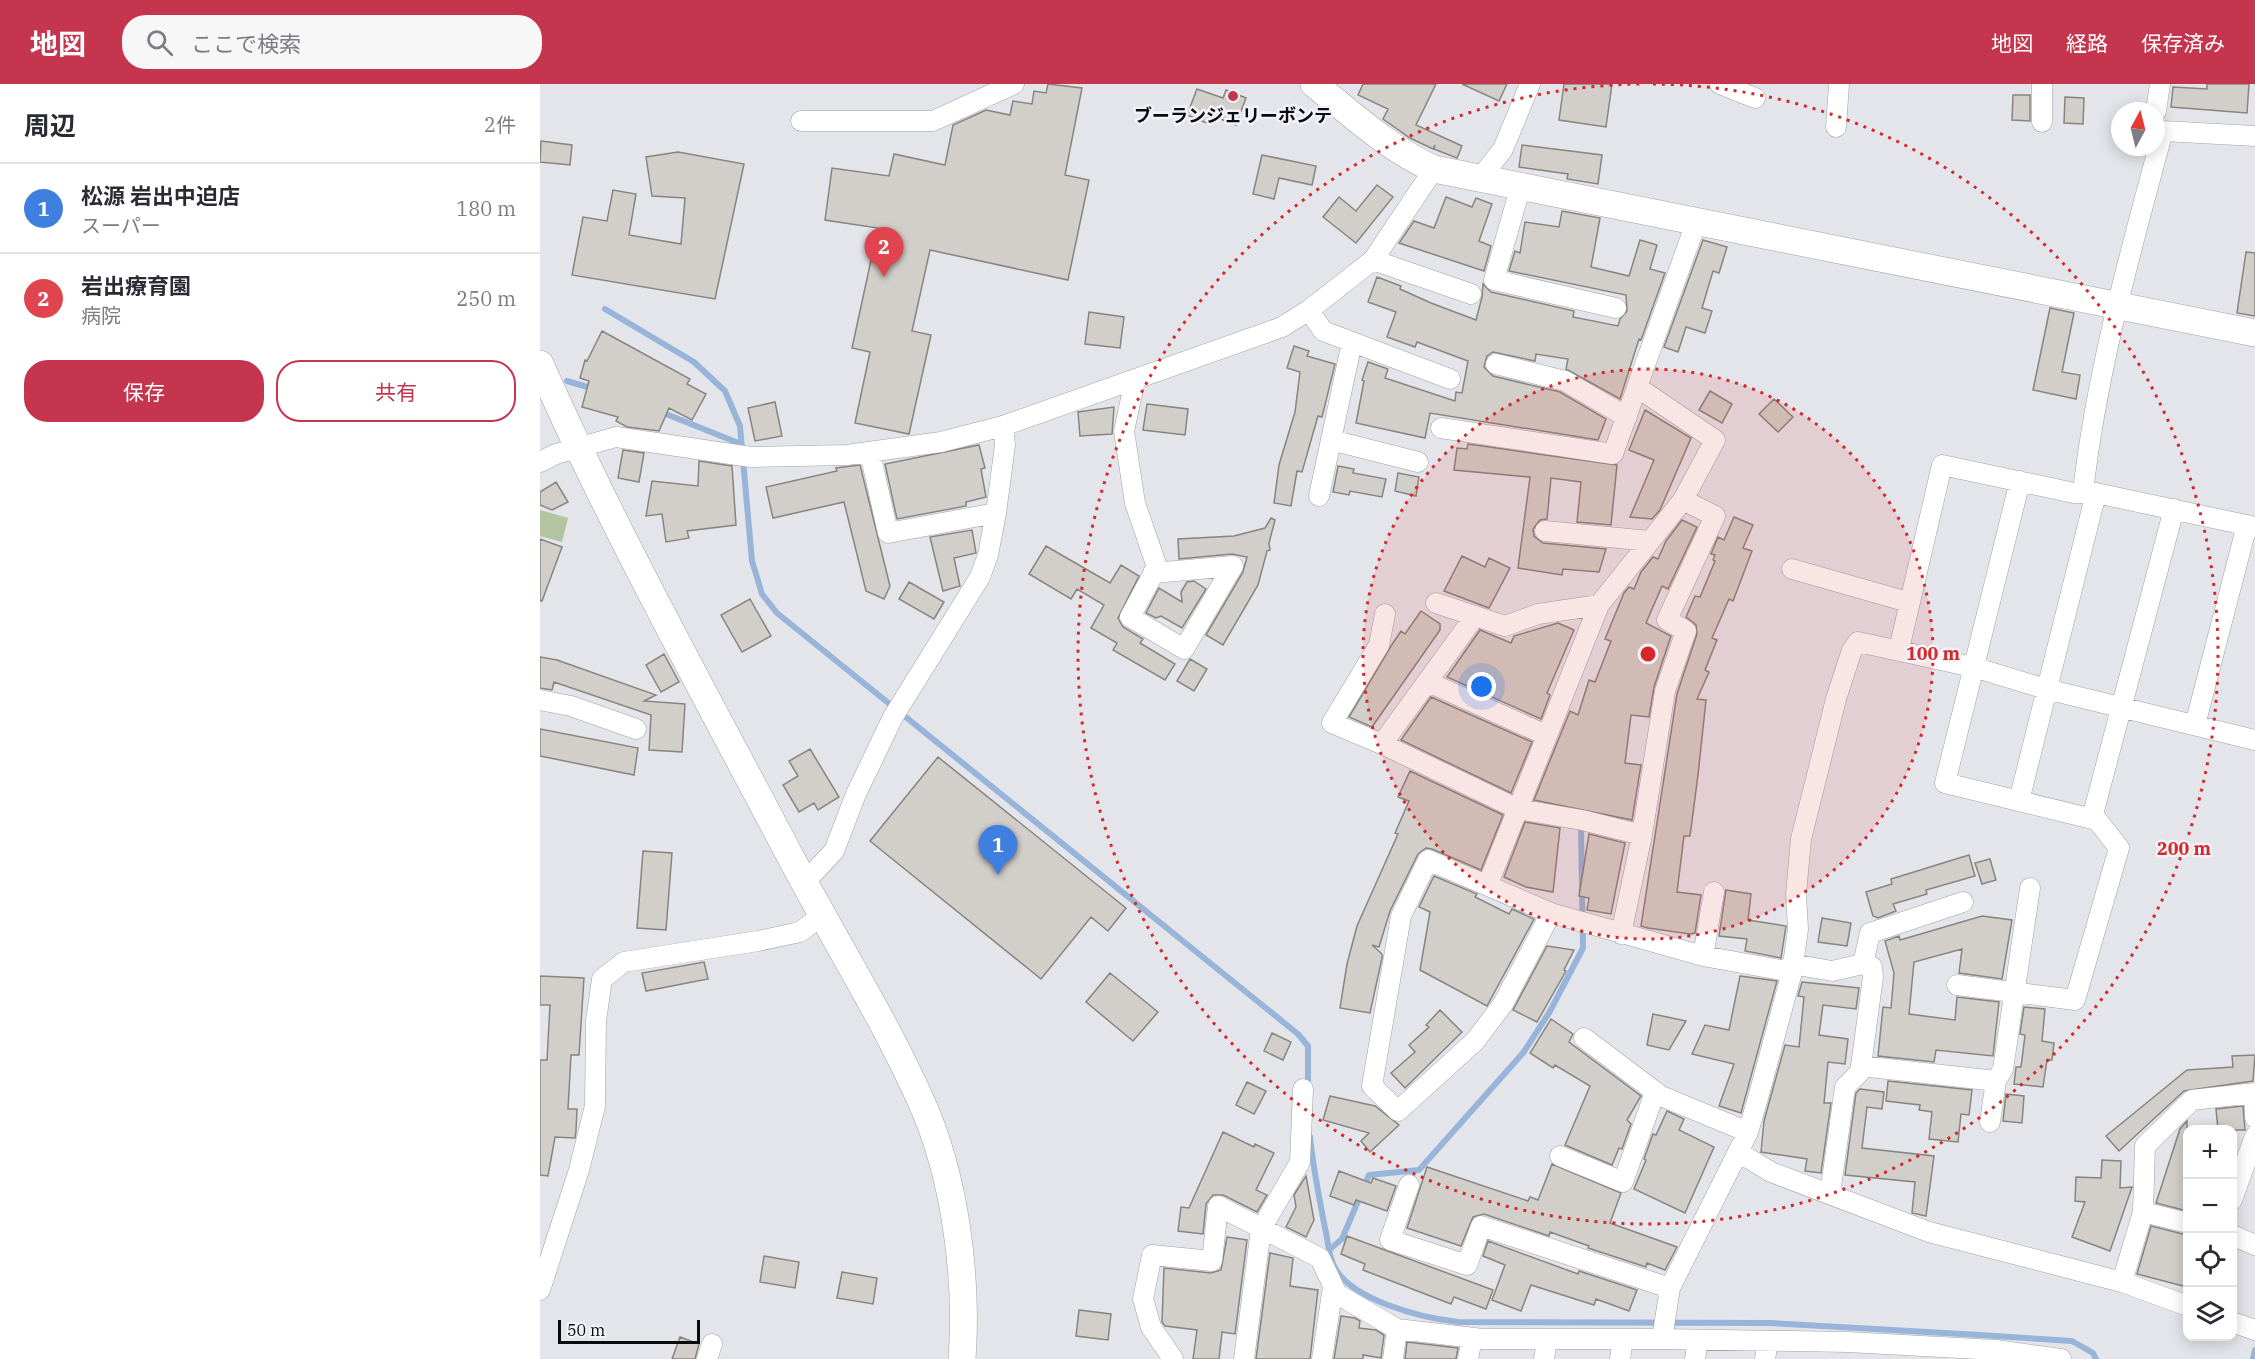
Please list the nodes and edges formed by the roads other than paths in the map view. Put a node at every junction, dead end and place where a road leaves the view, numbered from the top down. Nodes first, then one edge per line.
1 (1014, 84) edge
2 (1314, 84) edge
3 (1530, 84) edge
4 (1720, 84) edge
5 (1839, 84) edge
6 (2042, 84) edge
7 (2160, 84) edge
8 (1755, 98) dead end
9 (2157, 102) edge
10 (801, 121) dead end
11 (2042, 122) dead end
12 (2165, 126) edge
13 (1836, 127) dead end
14 (2255, 136) edge
15 (2152, 156) edge
16 (1434, 169) junction
17 (1481, 177) junction
18 (1521, 185) junction
19 (1696, 223) junction
20 (1373, 260) junction
21 (1472, 294) dead end
22 (2116, 305) junction
23 (1616, 308) dead end
24 (1309, 310) junction
25 (2255, 333) edge
26 (1352, 342) junction
27 (540, 364) edge
28 (1496, 364) dead end
29 (1450, 379) dead end
30 (1135, 380) junction
31 (1637, 387) junction
32 (1627, 417) junction
33 (1003, 426) junction
34 (1442, 428) dead end
35 (1331, 440) junction
36 (577, 448) junction
37 (870, 453) junction
38 (540, 462) edge
39 (1419, 462) dead end
40 (2020, 481) junction
41 (2090, 493) junction
42 (1319, 496) dead end
43 (1683, 500) junction
44 (2174, 509) junction
45 (996, 513) junction
46 (2251, 526) edge
47 (1545, 531) dead end
48 (1650, 541) junction
49 (1792, 569) dead end
50 (1153, 573) junction
51 (1908, 602) junction
52 (1436, 603) dead end
53 (1599, 605) junction
54 (1385, 614) dead end
55 (1475, 616) junction
56 (1899, 649) junction
57 (1973, 667) junction
58 (1428, 682) junction
59 (2046, 689) junction
60 (540, 700) edge
61 (2122, 707) junction
62 (2195, 726) junction
63 (636, 729) dead end
64 (1546, 735) junction
65 (2255, 740) edge
66 (1382, 744) junction
67 (2019, 801) junction
68 (1518, 809) junction
69 (2092, 819) junction
70 (1642, 835) junction
71 (804, 883) junction
72 (1488, 884) junction
73 (2030, 888) dead end
74 (1714, 892) dead end
75 (1963, 902) dead end
76 (1551, 913) junction
77 (821, 916) junction
78 (1621, 934) junction
79 (1703, 956) junction
80 (1863, 964) junction
81 (1792, 968) junction
82 (1957, 986) dead end
83 (2014, 993) junction
84 (1584, 1038) dead end
85 (1861, 1066) junction
86 (1996, 1081) junction
87 (1303, 1089) dead end
88 (1655, 1092) junction
89 (2255, 1110) edge
90 (2255, 1118) edge
91 (1990, 1122) dead end
92 (1749, 1132) junction
93 (2255, 1136) edge
94 (1738, 1152) junction
95 (1560, 1156) dead end
96 (1408, 1185) dead end
97 (2237, 1186) edge
98 (1830, 1194) junction
99 (2143, 1212) junction
100 (2183, 1222) edge
101 (1261, 1229) junction
102 (2237, 1237) edge
103 (2255, 1245) edge
104 (2122, 1282) junction
105 (1333, 1287) junction
106 (1670, 1288) junction
107 (540, 1290) edge
108 (2183, 1305) edge
109 (2237, 1324) edge
110 (1663, 1328) junction
111 (1397, 1329) junction
112 (2255, 1330) edge
113 (1472, 1338) junction
114 (1623, 1339) junction
115 (1697, 1349) edge
116 (1545, 1350) edge
117 (1766, 1350) edge
118 (1847, 1350) edge
119 (1918, 1353) edge
120 (1995, 1355) edge
121 (962, 1359) edge
122 (1173, 1359) edge
123 (1244, 1359) edge
124 (1322, 1359) edge
125 (1393, 1359) edge
126 (1468, 1359) edge
127 (1620, 1359) edge
128 (2061, 1359) edge

1 - 10 street
2 - 16 street
3 - 17 street
4 - 8 street
5 - 13 street
6 - 11 street
7 - 9 street
12 - 14 street
15 - 22 street
16 - 17 street
16 - 20 street
17 - 18 street
18 - 19 street
18 - 23 street
19 - 22 street
19 - 31 street
20 - 21 street
20 - 24 street
22 - 25 street
22 - 41 street
24 - 26 street
24 - 30 street
26 - 29 street
26 - 35 street
27 - 36 street
28 - 32 street
30 - 33 street
30 - 50 street
31 - 32 street
31 - 43 street
32 - 34 street
33 - 37 street
33 - 45 street
35 - 39 street
35 - 42 street
36 - 37 street
36 - 38 street
36 - 71 street
37 - 45 street
40 - 41 street
40 - 51 street
40 - 57 street
41 - 44 street
41 - 59 street
43 - 48 street
43 - 70 street
44 - 46 street
44 - 61 street
45 - 71 street
46 - 62 street
47 - 48 street
48 - 53 street
49 - 51 street
50 - 50 street
51 - 56 street
52 - 55 street
53 - 55 street
53 - 64 street
54 - 66 street
55 - 58 street
56 - 57 street
56 - 81 street
57 - 59 street
57 - 67 street
58 - 64 street
58 - 66 street
59 - 61 street
59 - 67 street
60 - 63 street
61 - 62 street
61 - 69 street
62 - 65 street
64 - 68 street
66 - 68 street
67 - 69 street
68 - 70 street
68 - 72 street
69 - 83 street
70 - 78 street
71 - 77 street
72 - 76 street
72 - 76 street
73 - 83 street
74 - 79 street
75 - 80 street
76 - 78 street
77 - 107 street
77 - 121 street
78 - 79 street
79 - 81 street
80 - 81 street
80 - 85 street
81 - 92 street
82 - 83 street
83 - 86 street
84 - 88 street
85 - 86 street
85 - 98 street
86 - 91 street
87 - 101 street
88 - 92 street
88 - 95 street
89 - 90 street
89 - 99 street
92 - 94 street
93 - 97 street
94 - 98 street
94 - 106 street
96 - 106 street
98 - 104 street
99 - 100 street
99 - 104 street
101 - 105 street
101 - 122 street
101 - 123 street
102 - 103 street
104 - 108 street
105 - 111 street
105 - 124 street
106 - 110 street
109 - 112 street
110 - 114 street
110 - 115 street
111 - 113 street
111 - 125 street
113 - 116 street
113 - 126 street
114 - 116 street
114 - 127 street
115 - 117 street
117 - 118 street
118 - 119 street
119 - 120 street
120 - 128 street

